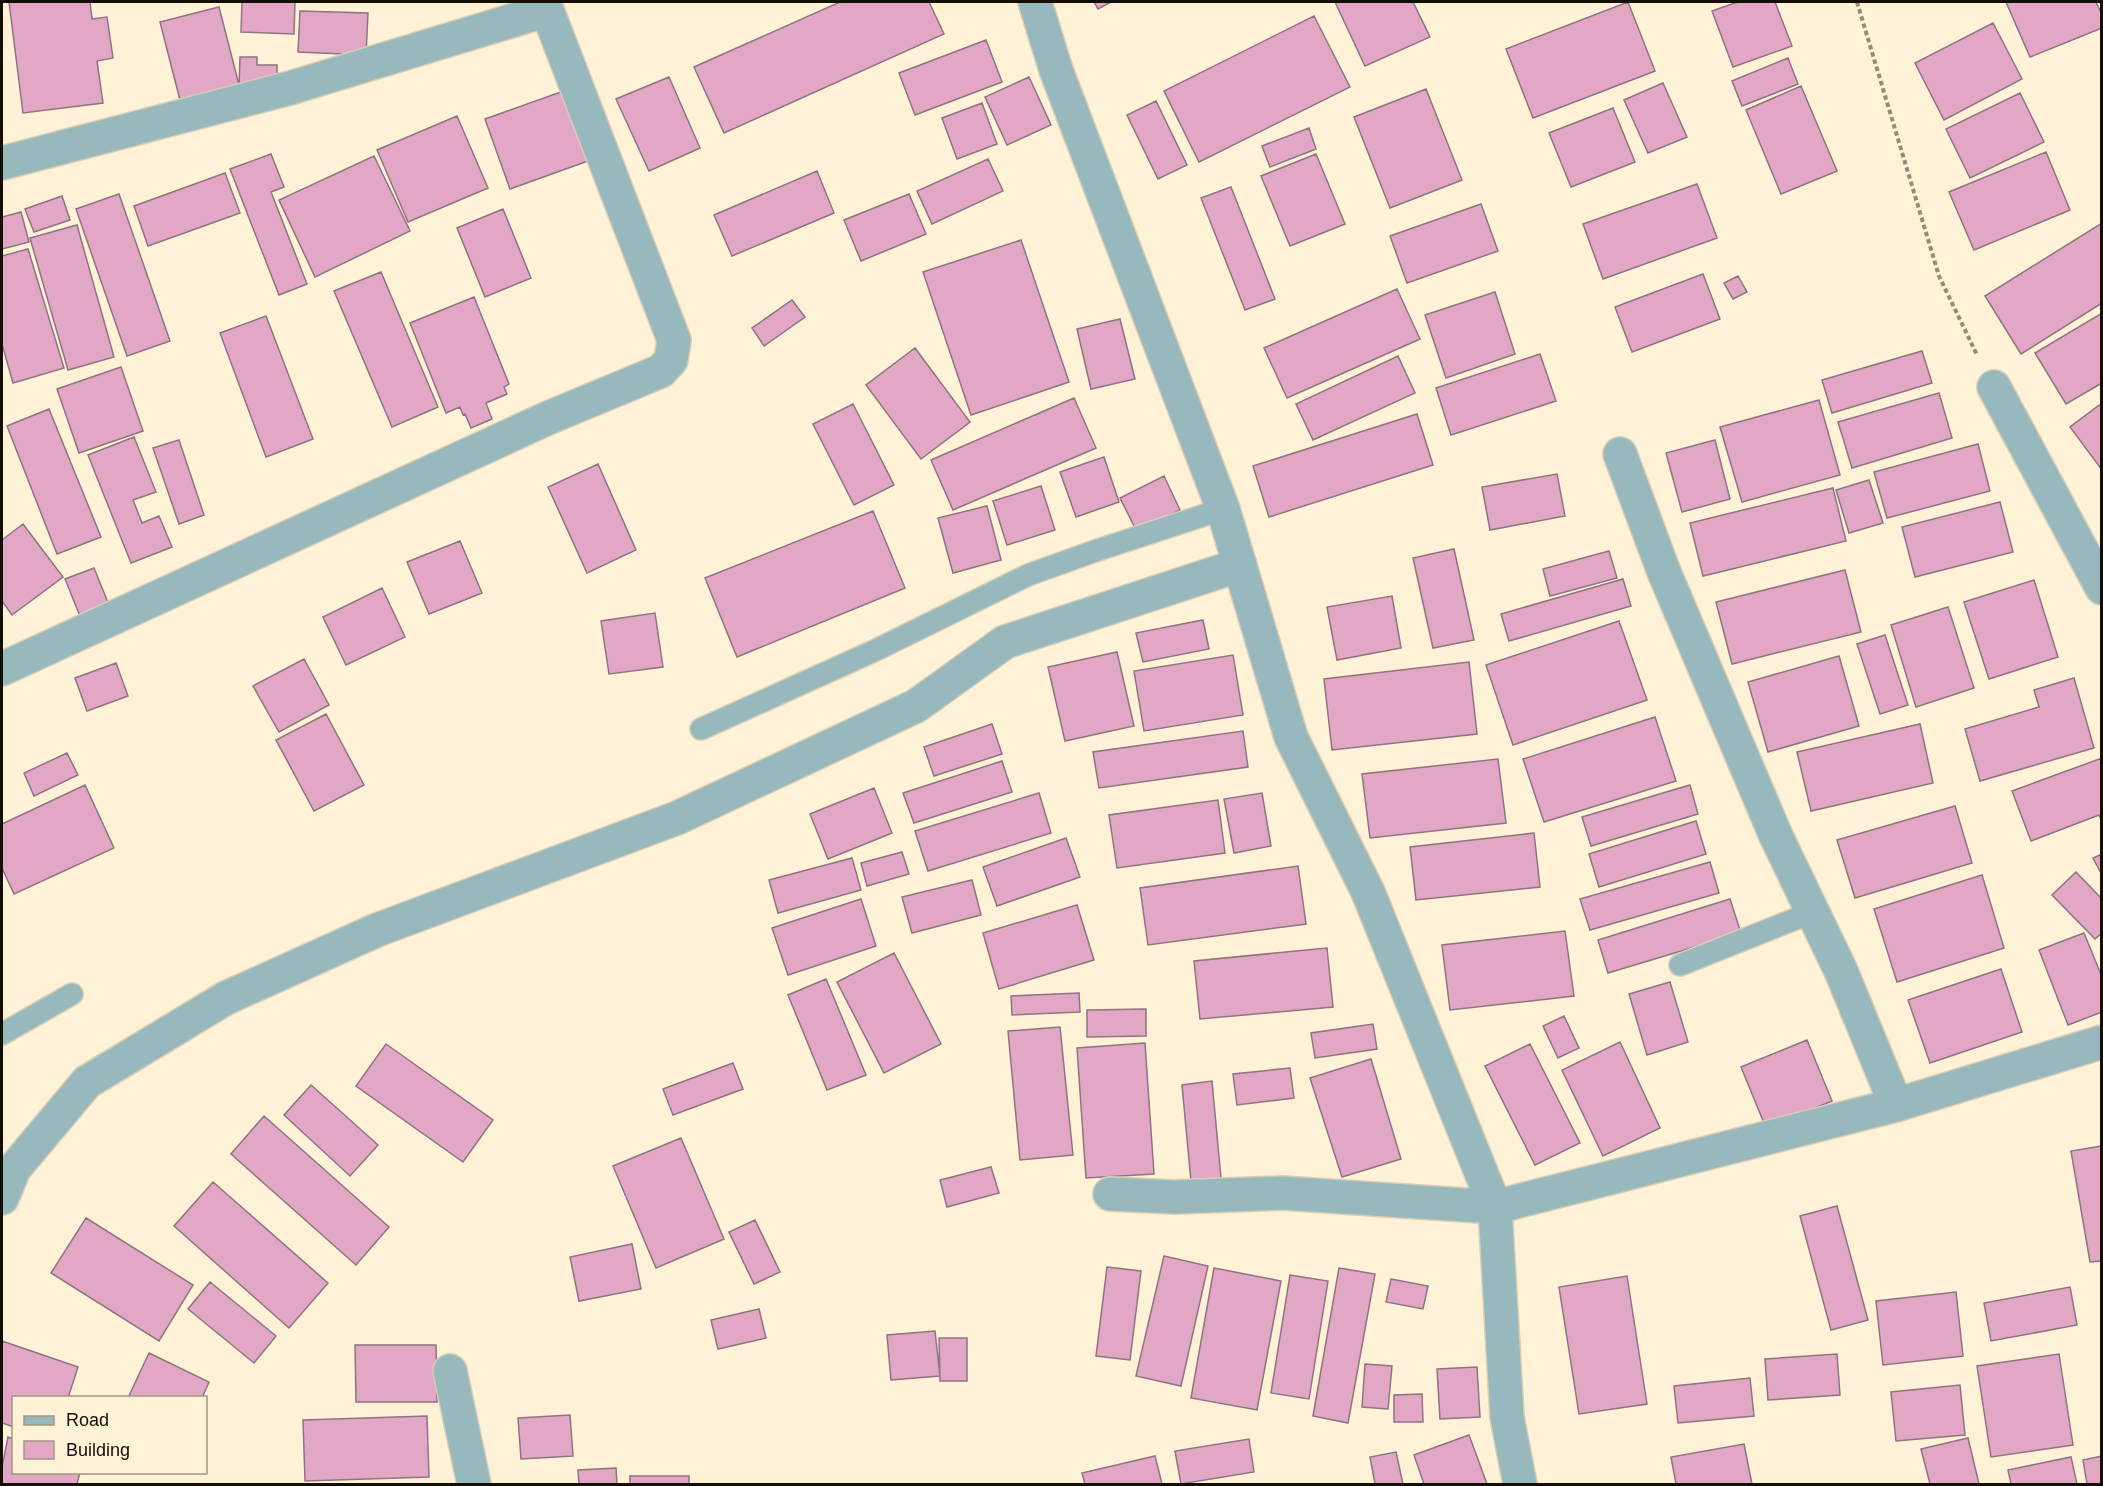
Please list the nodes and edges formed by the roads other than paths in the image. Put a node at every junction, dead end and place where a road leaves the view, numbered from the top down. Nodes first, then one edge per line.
1 (1035, 2) edge
2 (545, 6) edge
3 (2, 163) edge
4 (1994, 387) road end
5 (1620, 454) dead end
6 (1223, 509) junction
7 (1240, 565) junction
8 (2102, 588) edge
9 (2, 669) edge
10 (701, 729) dead end
11 (1813, 912) junction
12 (1680, 965) dead end
13 (72, 994) dead end
14 (2, 1034) edge
15 (2102, 1042) edge
16 (1896, 1105) junction
17 (1110, 1194) dead end
18 (2, 1198) edge
19 (1496, 1207) junction
20 (450, 1371) dead end
21 (474, 1485) edge
22 (1520, 1485) edge

1 - 6 street
2 - 3 street
2 - 9 street
4 - 8 street
5 - 11 street
6 - 7 street
6 - 10 lane
7 - 18 street
7 - 19 street
11 - 12 lane
11 - 16 street
13 - 14 lane
15 - 16 street
16 - 19 street
17 - 19 street
19 - 22 street
20 - 21 street

